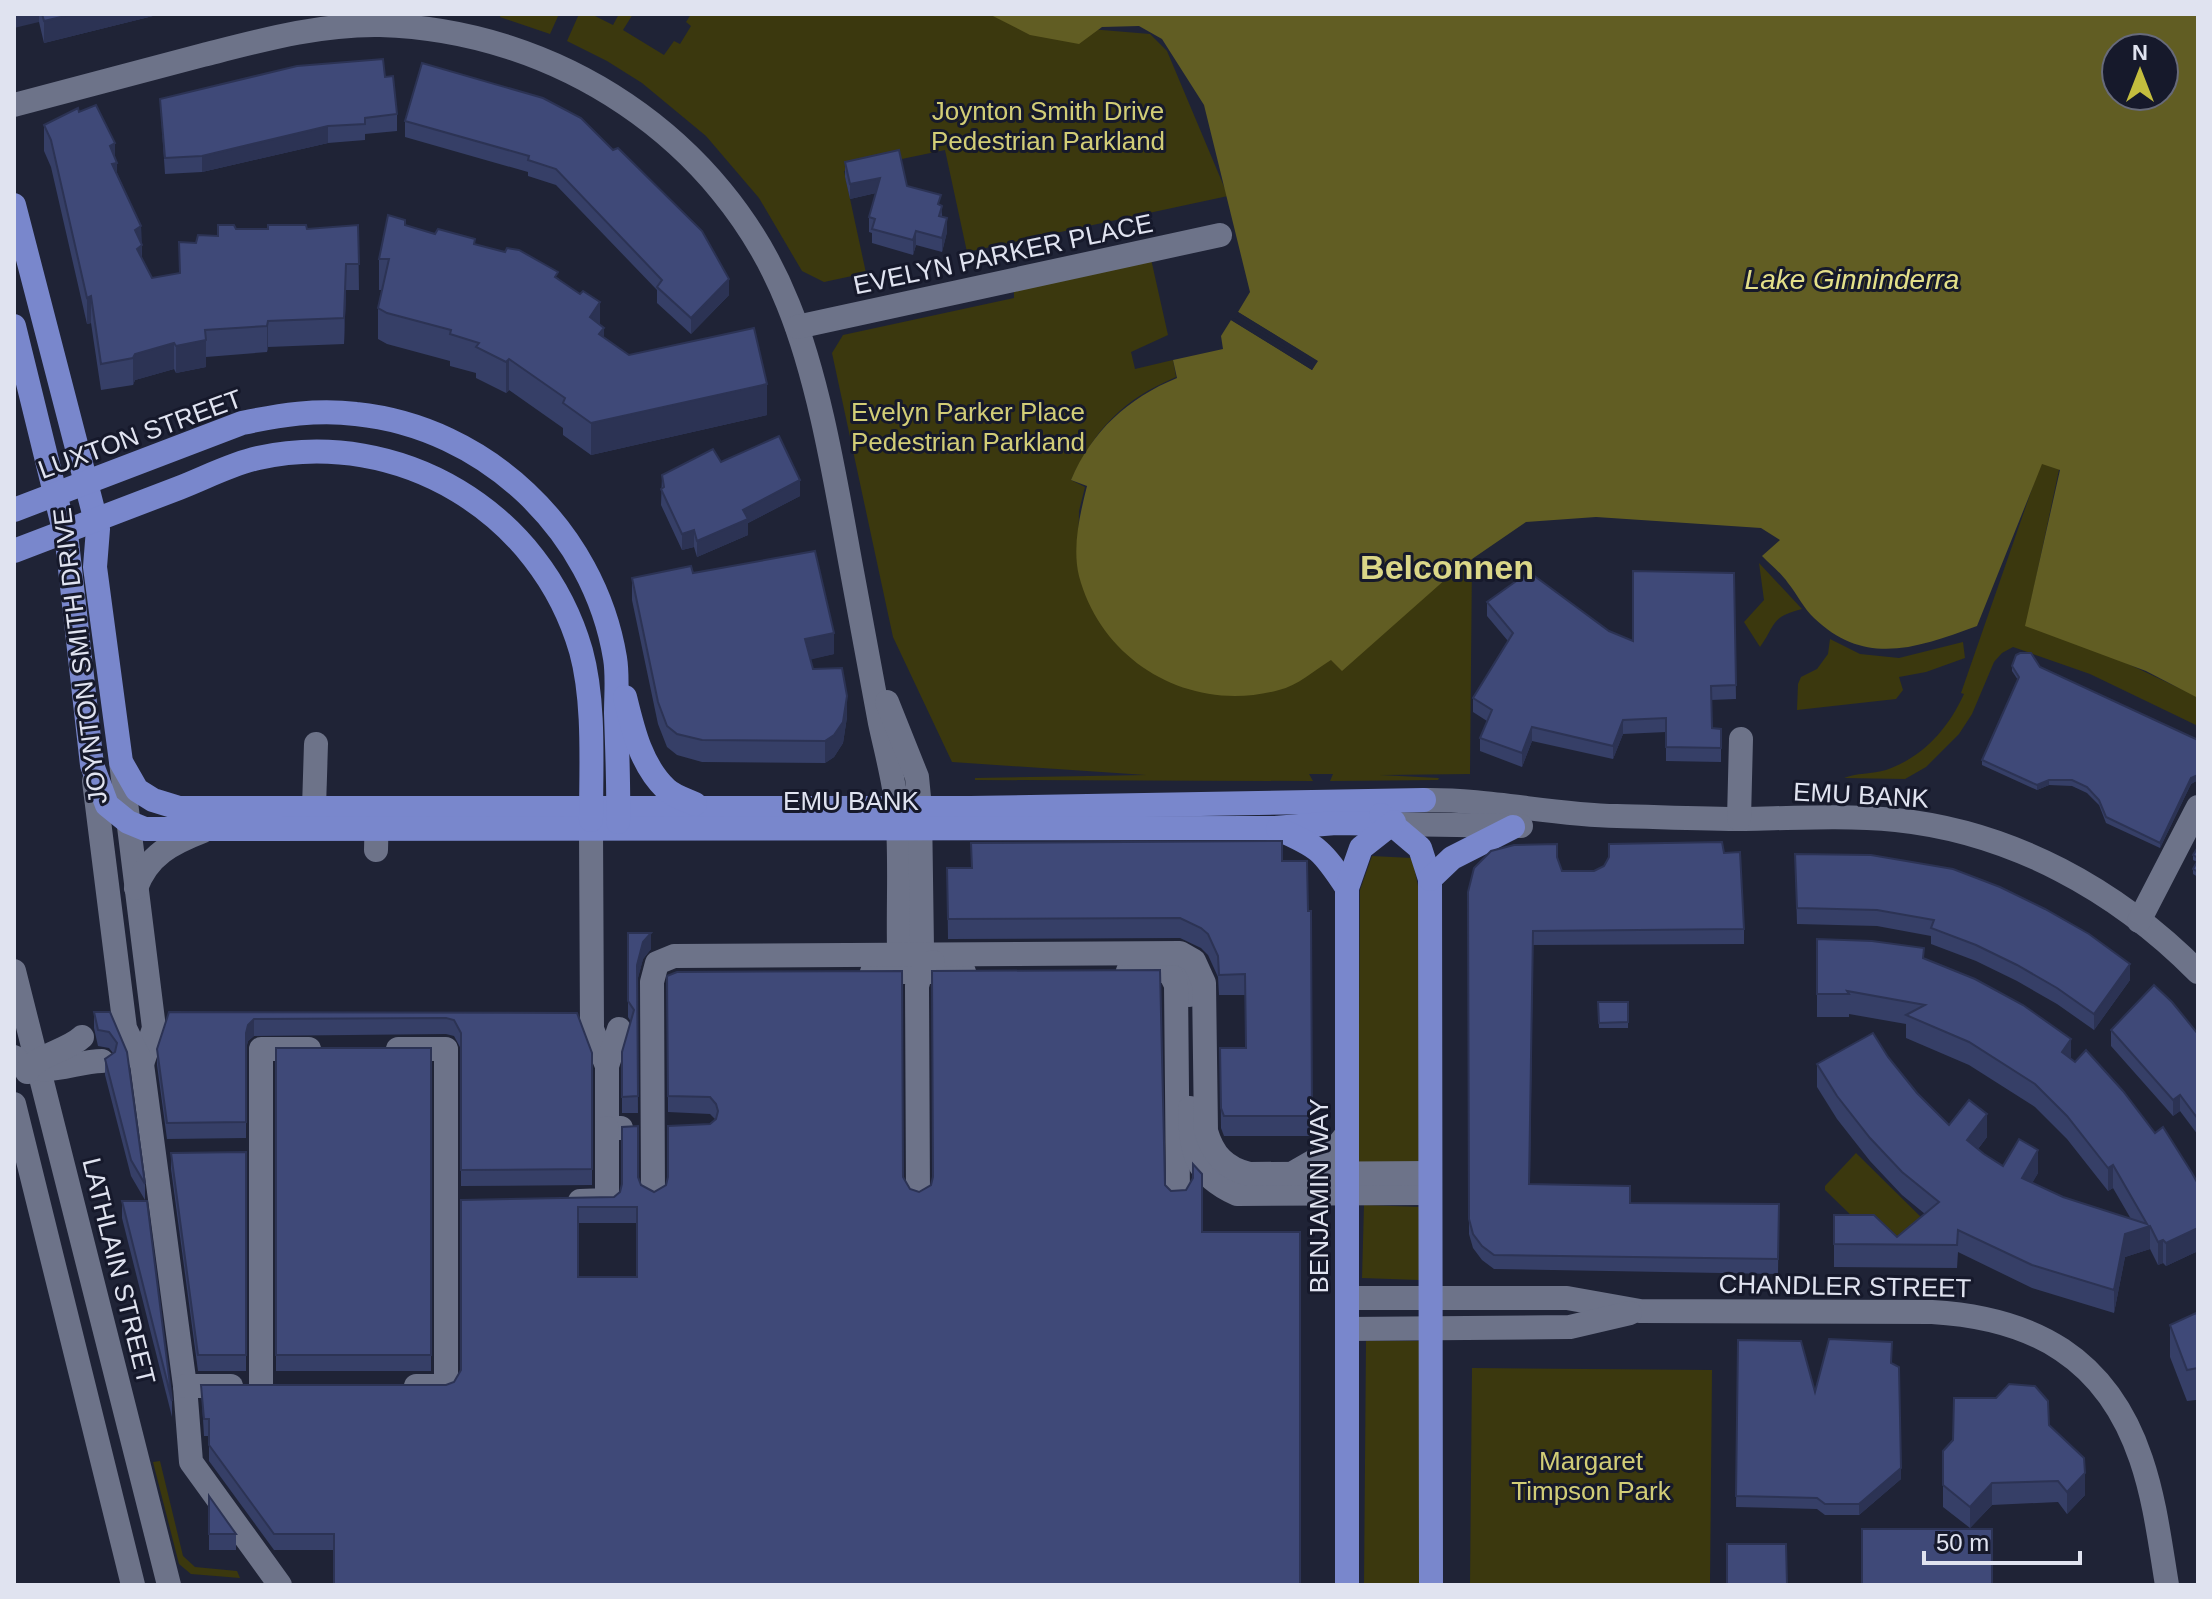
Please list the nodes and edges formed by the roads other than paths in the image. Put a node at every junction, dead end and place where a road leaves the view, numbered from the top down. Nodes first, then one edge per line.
1 (14, 105) edge
2 (14, 205) edge
3 (1220, 235) dead end
4 (14, 326) edge
5 (797, 327) junction
6 (14, 510) edge
7 (14, 551) edge
8 (615, 660) junction
9 (1741, 739) dead end
10 (316, 744) dead end
11 (121, 762) junction
12 (92, 765) junction
13 (2194, 798) edge
14 (1424, 800) junction
15 (1362, 802) junction
16 (703, 807) junction
17 (179, 808) junction
18 (314, 808) junction
19 (1574, 815) junction
20 (591, 818) junction
21 (909, 818) junction
22 (618, 819) junction
23 (1739, 819) junction
24 (128, 822) junction
25 (1391, 824) junction
26 (1513, 827) junction
27 (1275, 828) junction
28 (377, 829) junction
29 (203, 831) junction
30 (103, 860) junction
31 (1430, 879) junction
32 (136, 888) junction
33 (1347, 888) junction
34 (2139, 921) junction
35 (917, 957) junction
36 (14, 960) edge
37 (14, 971) edge
38 (2198, 972) edge
39 (619, 1029) dead end
40 (334, 1049) edge
41 (371, 1049) edge
42 (96, 1053) junction
43 (29, 1064) edge
44 (142, 1064) junction
45 (607, 1066) junction
46 (14, 1104) edge
47 (49, 1111) junction
48 (607, 1128) junction
49 (671, 1128) edge
50 (1347, 1134) junction
51 (230, 1153) edge
52 (261, 1153) junction
53 (154, 1154) junction
54 (185, 1154) edge
55 (29, 1166) junction
56 (1347, 1183) junction
57 (1430, 1183) junction
58 (1293, 1184) junction
59 (653, 1193) edge
60 (918, 1193) edge
61 (1178, 1194) edge
62 (446, 1201) junction
63 (475, 1201) edge
64 (563, 1201) edge
65 (1347, 1235) junction
66 (1347, 1298) junction
67 (1430, 1298) junction
68 (1640, 1311) junction
69 (1431, 1328) junction
70 (1347, 1329) junction
71 (185, 1386) junction
72 (261, 1386) junction
73 (285, 1386) edge
74 (395, 1386) edge
75 (2166, 1578) edge
76 (133, 1585) edge
77 (169, 1585) edge
78 (280, 1585) edge
79 (1347, 1585) edge
80 (1431, 1585) edge

1 - 5 street
2 - 11 main road, JOYNTON SMITH DRIVE
3 - 5 street, EVELYN PARKER PLACE
4 - 12 main road, JOYNTON SMITH DRIVE
5 - 21 street
6 - 8 main road, LUXTON STREET
7 - 20 main road
8 - 16 main road
8 - 22 main road, LUXTON STREET
9 - 23 street
10 - 18 street
11 - 17 main road, EMU BANK
11 - 24 street, JOYNTON SMITH DRIVE
12 - 24 main road, JOYNTON SMITH DRIVE
12 - 30 street, JOYNTON SMITH DRIVE
13 - 34 street
14 - 15 main road, EMU BANK
14 - 19 street, EMU BANK
14 - 25 main road, BENJAMIN WAY
15 - 21 main road, EMU BANK
15 - 25 main road
16 - 21 main road, EMU BANK
16 - 22 main road, EMU BANK
17 - 18 main road, EMU BANK
17 - 24 street, EMU BANK
18 - 28 main road, EMU BANK
19 - 23 street, EMU BANK
19 - 26 street, EMU BANK
20 - 22 main road, EMU BANK
20 - 28 main road, EMU BANK
20 - 45 street
21 - 22 main road, EMU BANK
21 - 27 main road, EMU BANK
21 - 35 street
23 - 34 street, EMU BANK
24 - 29 main road, EMU BANK
24 - 30 street
24 - 32 street, JOYNTON SMITH DRIVE
25 - 26 street, EMU BANK
25 - 27 main road, EMU BANK
25 - 31 main road
25 - 33 main road, BENJAMIN WAY
26 - 31 main road
27 - 33 main road
28 - 29 main road, EMU BANK
29 - 32 street
30 - 44 street, JOYNTON SMITH DRIVE
31 - 57 main road
32 - 44 street, JOYNTON SMITH DRIVE
33 - 50 main road, BENJAMIN WAY
34 - 38 street, EMU BANK
35 - 58 street
35 - 59 street
35 - 60 street
35 - 61 street
36 - 42 street
37 - 43 street, LATHLAIN STREET
39 - 45 street
40 - 52 street
41 - 62 street
42 - 43 street
42 - 47 street
43 - 47 street, LATHLAIN STREET
43 - 55 street
44 - 53 street
45 - 48 street
46 - 55 street
47 - 77 street, LATHLAIN STREET
48 - 49 street
48 - 64 street
50 - 56 main road, BENJAMIN WAY
50 - 58 street
51 - 52 street
52 - 72 street
53 - 54 street
53 - 71 street
55 - 76 street
56 - 57 street
56 - 58 street
56 - 65 main road, BENJAMIN WAY
57 - 67 main road
58 - 65 street
62 - 63 street
62 - 74 street
65 - 66 main road, BENJAMIN WAY
66 - 67 street, CHANDLER STREET
66 - 70 main road, BENJAMIN WAY
67 - 68 street, CHANDLER STREET
67 - 69 main road
68 - 69 street, CHANDLER STREET
68 - 75 street, CHANDLER STREET
69 - 70 street, CHANDLER STREET
69 - 80 main road
70 - 79 main road, BENJAMIN WAY
71 - 72 street
71 - 78 street
72 - 73 street

